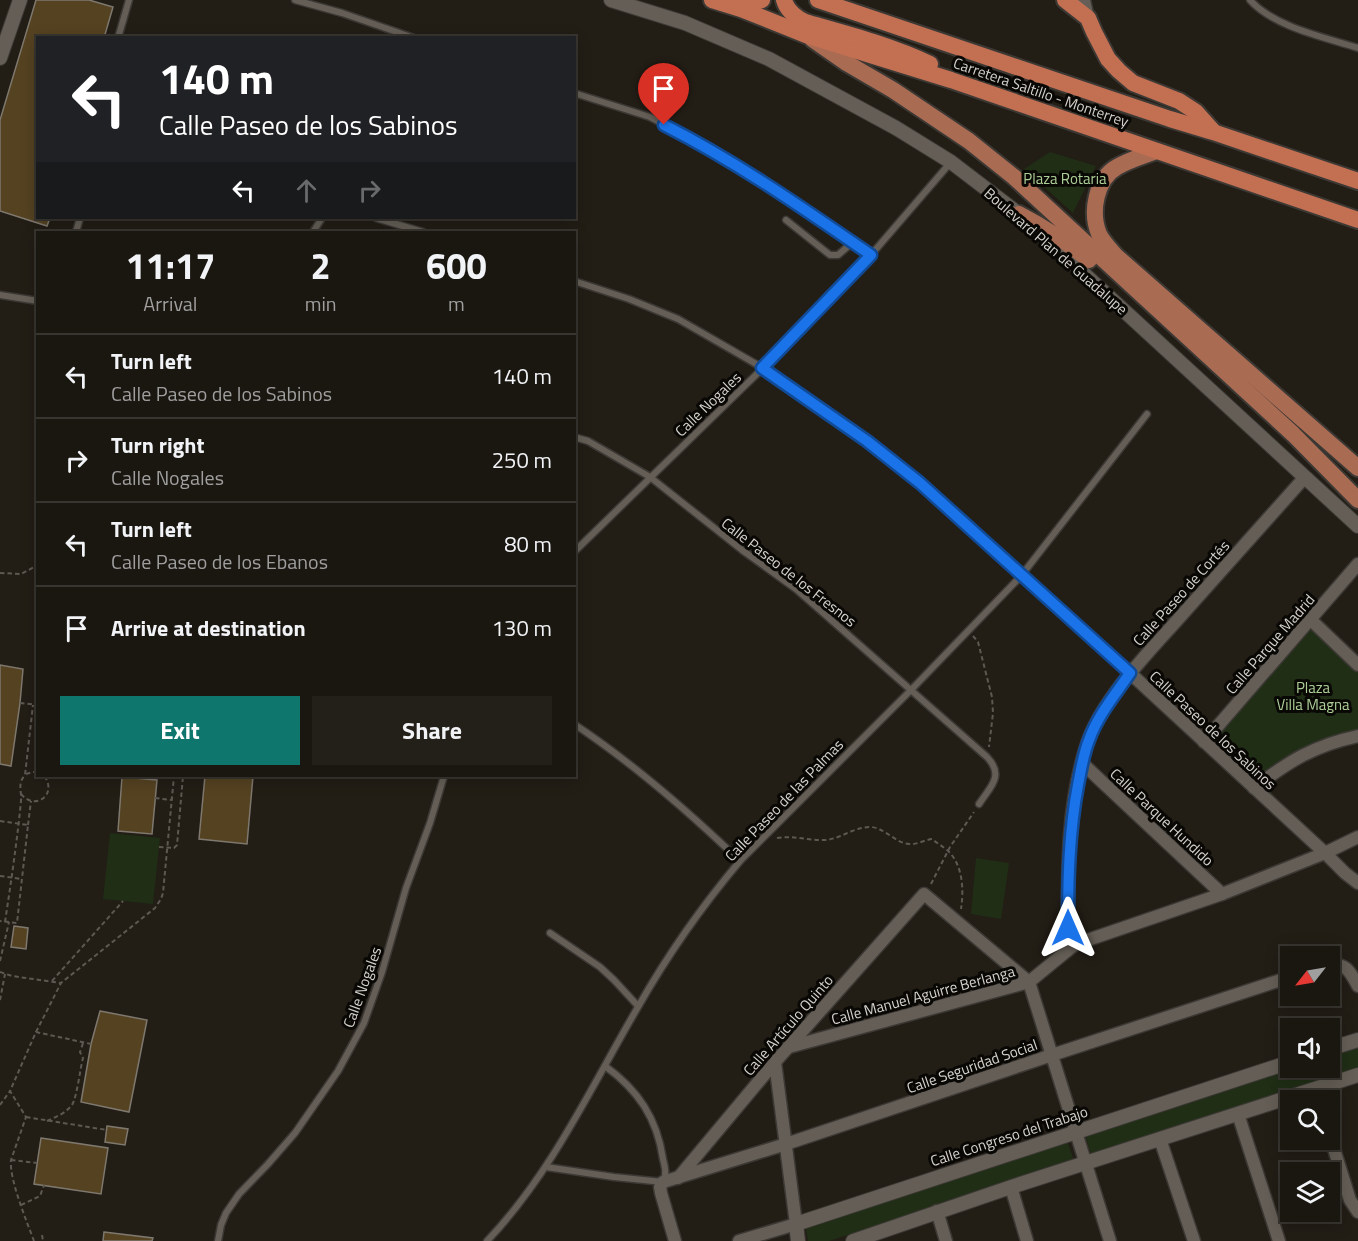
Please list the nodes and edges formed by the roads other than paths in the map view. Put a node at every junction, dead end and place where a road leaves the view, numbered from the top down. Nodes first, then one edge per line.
1 (20, 0) edge
2 (129, 0) edge
3 (295, 0) edge
4 (611, 0) edge
5 (712, 0) edge
6 (738, 0) edge
7 (762, 0) edge
8 (784, 0) edge
9 (818, 0) edge
10 (1065, 0) edge
11 (1084, 0) edge
12 (1250, 0) edge
13 (1088, 18) junction
14 (806, 34) junction
15 (119, 36) edge
16 (408, 36) edge
17 (1358, 48) edge
18 (0, 58) edge
19 (951, 80) junction
20 (576, 94) edge
21 (1213, 132) junction
22 (1156, 151) junction
23 (951, 162) junction
24 (1358, 181) edge
25 (1019, 214) junction
26 (379, 219) edge
27 (1358, 219) edge
28 (786, 220) dead end
29 (420, 231) edge
30 (853, 242) junction
31 (871, 255) junction
32 (576, 282) edge
33 (0, 295) edge
34 (36, 301) edge
35 (762, 368) junction
36 (1147, 414) dead end
37 (1293, 434) junction
38 (576, 438) edge
39 (1352, 463) edge
40 (650, 477) junction
41 (1305, 477) junction
42 (1358, 500) edge
43 (1358, 526) edge
44 (576, 550) edge
45 (1358, 564) edge
46 (1021, 576) junction
47 (1311, 620) junction
48 (1358, 665) edge
49 (1130, 673) junction
50 (910, 690) junction
51 (576, 725) edge
52 (1358, 736) edge
53 (1204, 742) junction
54 (1082, 763) junction
55 (444, 777) edge
56 (1254, 788) junction
57 (979, 804) road end
58 (1358, 837) edge
59 (1325, 853) junction
60 (740, 861) junction
61 (1358, 883) edge
62 (1222, 894) junction
63 (550, 933) dead end
64 (1068, 950) junction
65 (1340, 965) edge
66 (1280, 980) edge
67 (1029, 982) junction
68 (1358, 986) edge
69 (638, 1006) junction
70 (1358, 1040) edge
71 (1340, 1046) edge
72 (789, 1047) junction
73 (1052, 1054) junction
74 (775, 1062) junction
75 (1280, 1065) edge
76 (605, 1066) junction
77 (1358, 1075) edge
78 (1328, 1090) edge
79 (1280, 1104) edge
80 (1238, 1114) junction
81 (1076, 1132) junction
82 (1160, 1139) junction
83 (786, 1144) junction
84 (1334, 1150) edge
85 (1085, 1163) junction
86 (546, 1167) junction
87 (678, 1178) junction
88 (663, 1182) junction
89 (1011, 1187) junction
90 (937, 1211) junction
91 (1358, 1212) edge
92 (796, 1224) junction
93 (220, 1240) edge
94 (860, 1240) edge
95 (487, 1241) edge
96 (675, 1241) edge
97 (739, 1241) edge
98 (798, 1241) edge
99 (946, 1241) edge
100 (1028, 1241) edge
101 (1110, 1241) edge
102 (1194, 1241) edge
103 (1279, 1241) edge

1 - 18 street
2 - 15 lane
3 - 16 lane
4 - 23 street, Boulevard Plan de Guadalupe
5 - 14 highway, Carretera Saltillo - Monterrey
6 - 7 highway
8 - 19 highway
9 - 21 highway, Carretera Saltillo - Monterrey
10 - 13 highway
11 - 13 street
12 - 17 lane
13 - 21 highway
14 - 19 highway, Carretera Saltillo - Monterrey
14 - 37 main road, Boulevard Plan de Guadalupe
19 - 22 highway, Carretera Saltillo - Monterrey
20 - 30 lane
21 - 24 highway, Carretera Saltillo - Monterrey
22 - 27 highway, Carretera Saltillo - Monterrey
22 - 39 main road
23 - 25 street, Boulevard Plan de Guadalupe
23 - 31 lane, Calle Nogales
25 - 37 main road
25 - 41 street, Boulevard Plan de Guadalupe
26 - 29 lane
28 - 30 lane
30 - 31 lane
31 - 35 lane, Calle Nogales
32 - 35 lane, Calle Paseo de los Sabinos
33 - 34 lane
35 - 40 lane, Calle Nogales
35 - 46 lane, Calle Paseo de los Sabinos
36 - 46 lane, Calle Paseo de las Palmas
37 - 39 main road
37 - 42 main road, Boulevard Plan de Guadalupe
38 - 40 lane, Calle Paseo de los Fresnos
40 - 44 lane, Calle Nogales
40 - 50 lane, Calle Paseo de los Fresnos
41 - 43 street, Boulevard Plan de Guadalupe
41 - 49 street, Calle Paseo de Cortés
45 - 47 street, Calle Parque Madrid
46 - 49 lane, Calle Paseo de los Sabinos
46 - 50 lane, Calle Paseo de las Palmas
47 - 48 street
47 - 53 street, Calle Parque Madrid
49 - 53 street, Calle Paseo de los Sabinos
49 - 54 street, Calle Paseo de Cortés
50 - 57 lane, Calle Paseo de los Fresnos
50 - 60 lane, Calle Paseo de las Palmas
51 - 60 lane
52 - 56 street
53 - 56 street, Calle Paseo de los Sabinos
54 - 62 street, Calle Parque Hundido
54 - 64 street, Calle Paseo de Cortés
55 - 93 lane, Calle Nogales
56 - 59 street, Calle Paseo de los Sabinos
58 - 59 street, Calle Manuel Aguirre Berlanga
59 - 61 street, Calle Paseo de los Sabinos
59 - 62 street, Calle Manuel Aguirre Berlanga
60 - 69 lane, Calle Paseo de las Palmas
62 - 64 street, Calle Manuel Aguirre Berlanga
63 - 69 lane
64 - 67 street, Calle Manuel Aguirre Berlanga
65 - 68 street
66 - 73 street, Calle Seguridad Social
67 - 72 street, Calle Manuel Aguirre Berlanga
67 - 72 street, Calle Artículo Quinto
67 - 73 street
69 - 76 lane, Calle Paseo de las Palmas
70 - 71 street
72 - 74 street, Calle Artículo Quinto
73 - 81 street
73 - 83 street, Calle Seguridad Social
74 - 83 street
74 - 87 street, Calle Artículo Quinto
75 - 81 street, Calle Congreso del Trabajo
76 - 86 lane, Calle Paseo de las Palmas
76 - 88 lane
77 - 78 street
79 - 80 street
80 - 82 street
80 - 103 street
81 - 85 street
81 - 92 street, Calle Congreso del Trabajo
82 - 85 street
82 - 102 street
83 - 87 street, Calle Seguridad Social
83 - 92 street
84 - 91 street
85 - 89 street
85 - 101 street
86 - 88 lane
86 - 95 lane, Calle Paseo de las Palmas
87 - 88 street, Calle Seguridad Social
88 - 96 street
89 - 90 street
89 - 100 street
90 - 94 street
90 - 99 street
92 - 97 street, Calle Congreso del Trabajo
92 - 98 street

